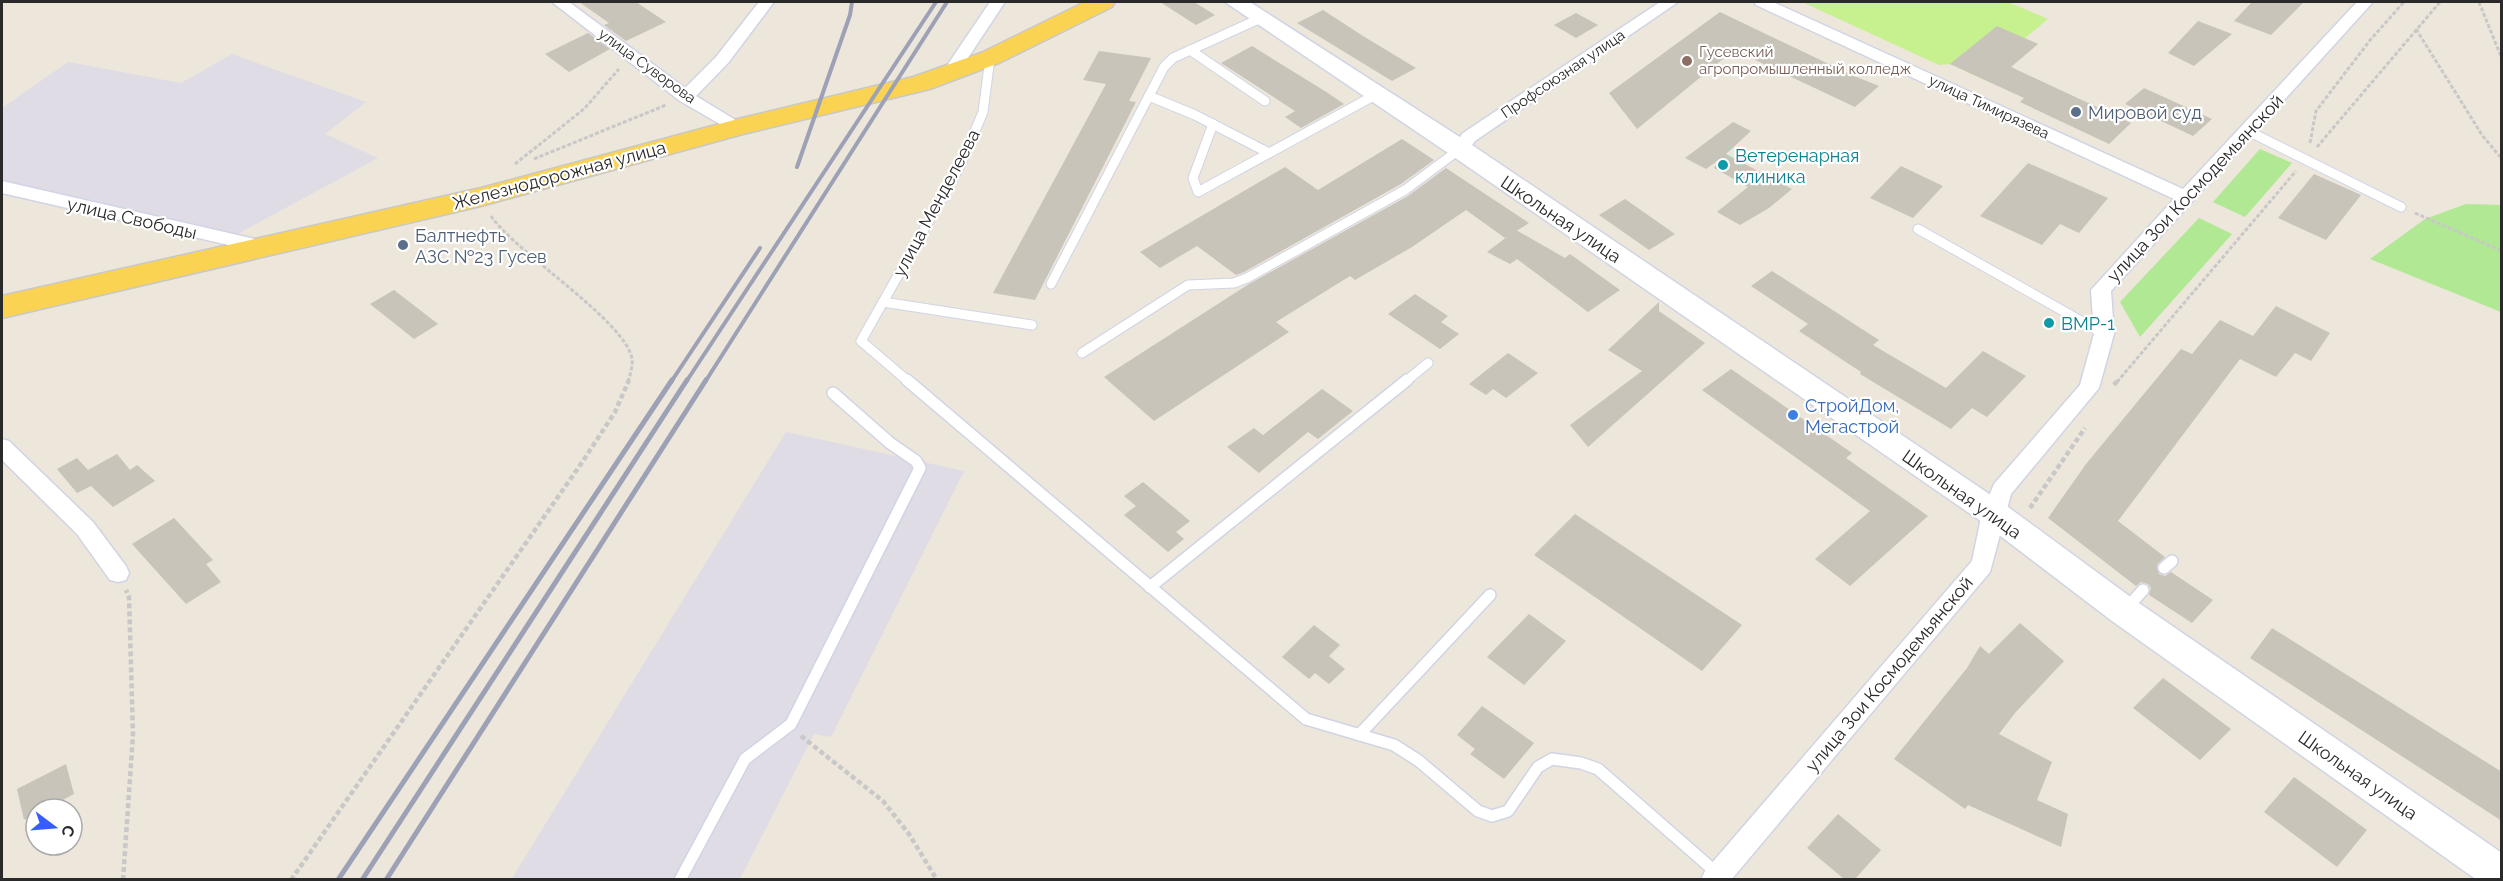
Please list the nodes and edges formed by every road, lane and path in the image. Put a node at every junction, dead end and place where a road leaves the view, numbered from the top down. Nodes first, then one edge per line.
1 (560, 2) edge
2 (767, 2) edge
3 (997, 2) edge
4 (1103, 2) edge
5 (1236, 2) edge
6 (1670, 2) edge
7 (1761, 2) edge
8 (2365, 2) edge
9 (2404, 2) edge
10 (2440, 2) edge
11 (2479, 2) edge
12 (1261, 18) junction
13 (2416, 29) junction
14 (1190, 50) junction
15 (625, 51) junction
16 (990, 58) junction
17 (2502, 59) edge
18 (950, 74) junction
19 (1377, 94) junction
20 (1149, 96) junction
21 (686, 97) junction
22 (1264, 101) dead end
23 (1214, 124) junction
24 (738, 127) junction
25 (2248, 131) junction
26 (1460, 149) junction
27 (1269, 153) junction
28 (2307, 159) junction
29 (2502, 159) edge
30 (510, 168) dead end
31 (2, 187) edge
32 (481, 197) junction
33 (2185, 197) junction
34 (2401, 207) joint
35 (1918, 229) dead end
36 (264, 247) junction
37 (2502, 251) edge
38 (1051, 284) dead end
39 (883, 302) junction
40 (2, 307) edge
41 (1032, 325) dead end
42 (2104, 334) junction
43 (1082, 353) dead end
44 (1428, 363) dead end
45 (2112, 388) dead end
46 (833, 393) dead end
47 (2087, 425) dead end
48 (2, 447) edge
49 (1993, 513) junction
50 (2031, 518) dead end
51 (118, 573) joint
52 (1150, 586) junction
53 (1490, 595) dead end
54 (791, 724) junction
55 (1359, 735) junction
56 (2502, 875) edge
57 (1716, 877) edge
58 (123, 879) edge
59 (291, 879) edge
60 (680, 879) edge
61 (937, 879) edge

1 - 15 street, улица Суворова
2 - 21 street
3 - 18 street
4 - 16 main road, Железнодорожная улица
5 - 12 main road, Школьная улица
6 - 26 street, Профсоюзная улица
7 - 33 street, улица Тимирязева
8 - 25 street, улица Зои Космодемьянской
9 - 28 path
10 - 13 path
11 - 17 path
12 - 14 lane
12 - 19 main road, Школьная улица
13 - 28 path
13 - 29 path
14 - 20 lane
14 - 22 lane
15 - 21 street, улица Суворова
15 - 30 path
16 - 18 main road, Железнодорожная улица
16 - 39 lane, улица Менделеева
18 - 24 main road, Железнодорожная улица
19 - 26 main road, Школьная улица
19 - 27 lane
20 - 23 lane
20 - 38 lane
21 - 24 street, улица Суворова
21 - 32 path
23 - 27 lane
23 - 27 lane
24 - 32 main road, Железнодорожная улица
25 - 28 lane
25 - 33 street, улица Зои Космодемьянской
26 - 43 lane
26 - 49 main road, Школьная улица
28 - 34 lane
28 - 45 path
31 - 36 street, улица Свободы
32 - 36 main road, Железнодорожная улица
32 - 59 path
33 - 42 street, улица Зои Космодемьянской
34 - 37 path
35 - 42 lane
36 - 40 main road, Железнодорожная улица
39 - 41 lane
39 - 52 lane, улица Менделеева
42 - 49 street, улица Зои Космодемьянской
44 - 52 lane
46 - 54 lane
47 - 50 path
48 - 51 street
49 - 56 main road, Школьная улица
49 - 57 street, улица Зои Космодемьянской
51 - 58 path
52 - 55 lane
53 - 55 lane
54 - 60 lane
54 - 61 path
55 - 57 lane

